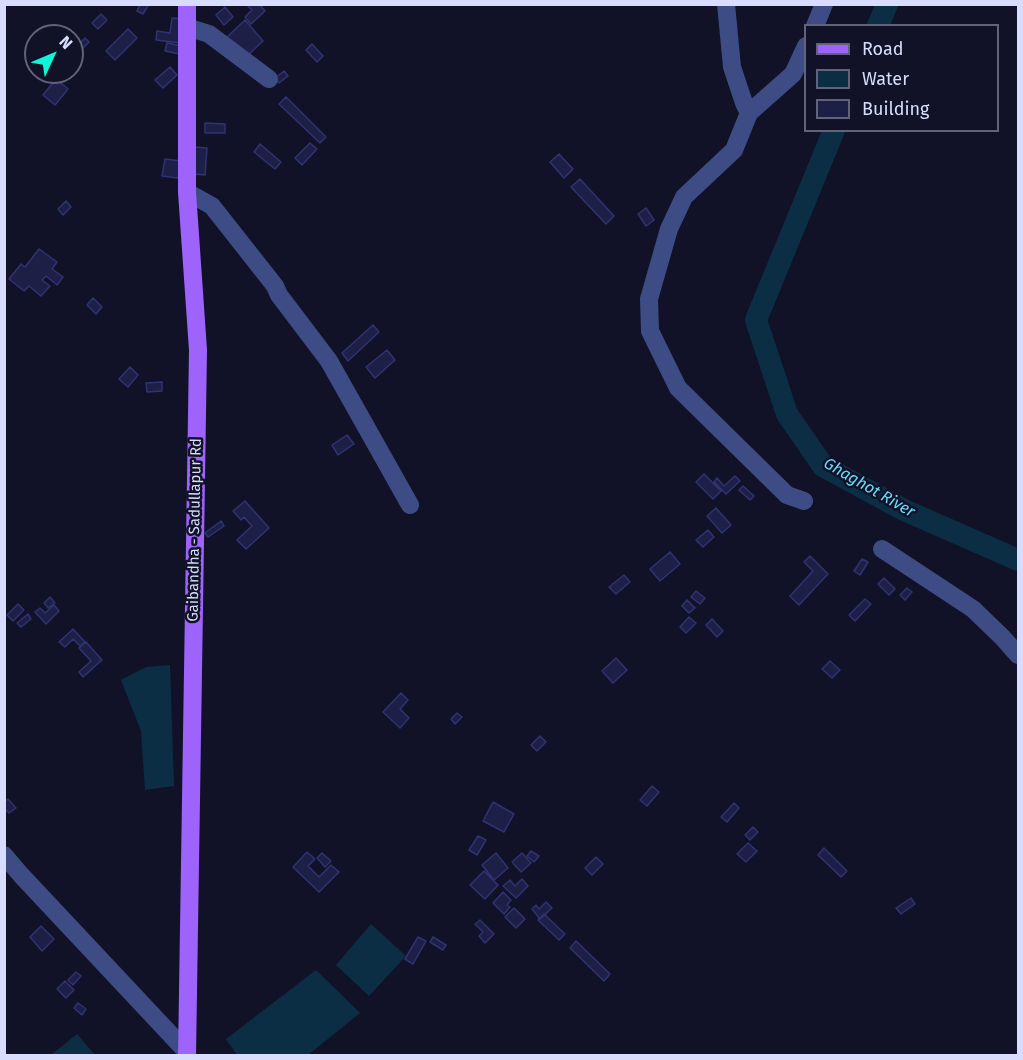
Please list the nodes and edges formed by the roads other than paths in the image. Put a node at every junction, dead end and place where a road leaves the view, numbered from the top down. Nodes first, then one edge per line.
1 (726, 4) edge
2 (824, 4) edge
3 (185, 5) edge
4 (815, 24) edge
5 (187, 27) junction
6 (804, 50) edge
7 (269, 79) dead end
8 (749, 113) junction
9 (187, 192) junction
10 (804, 501) dead end
11 (410, 506) dead end
12 (882, 549) dead end
13 (1018, 655) edge
14 (4, 855) edge
15 (187, 1054) edge

1 - 8 street
2 - 4 street
3 - 5 main road, Gaibandha - Sadullapur Rd
5 - 7 street
5 - 9 main road, Gaibandha - Sadullapur Rd
6 - 8 street
8 - 10 street
9 - 11 street
9 - 15 main road, Gaibandha - Sadullapur Rd
12 - 13 street
14 - 15 street

